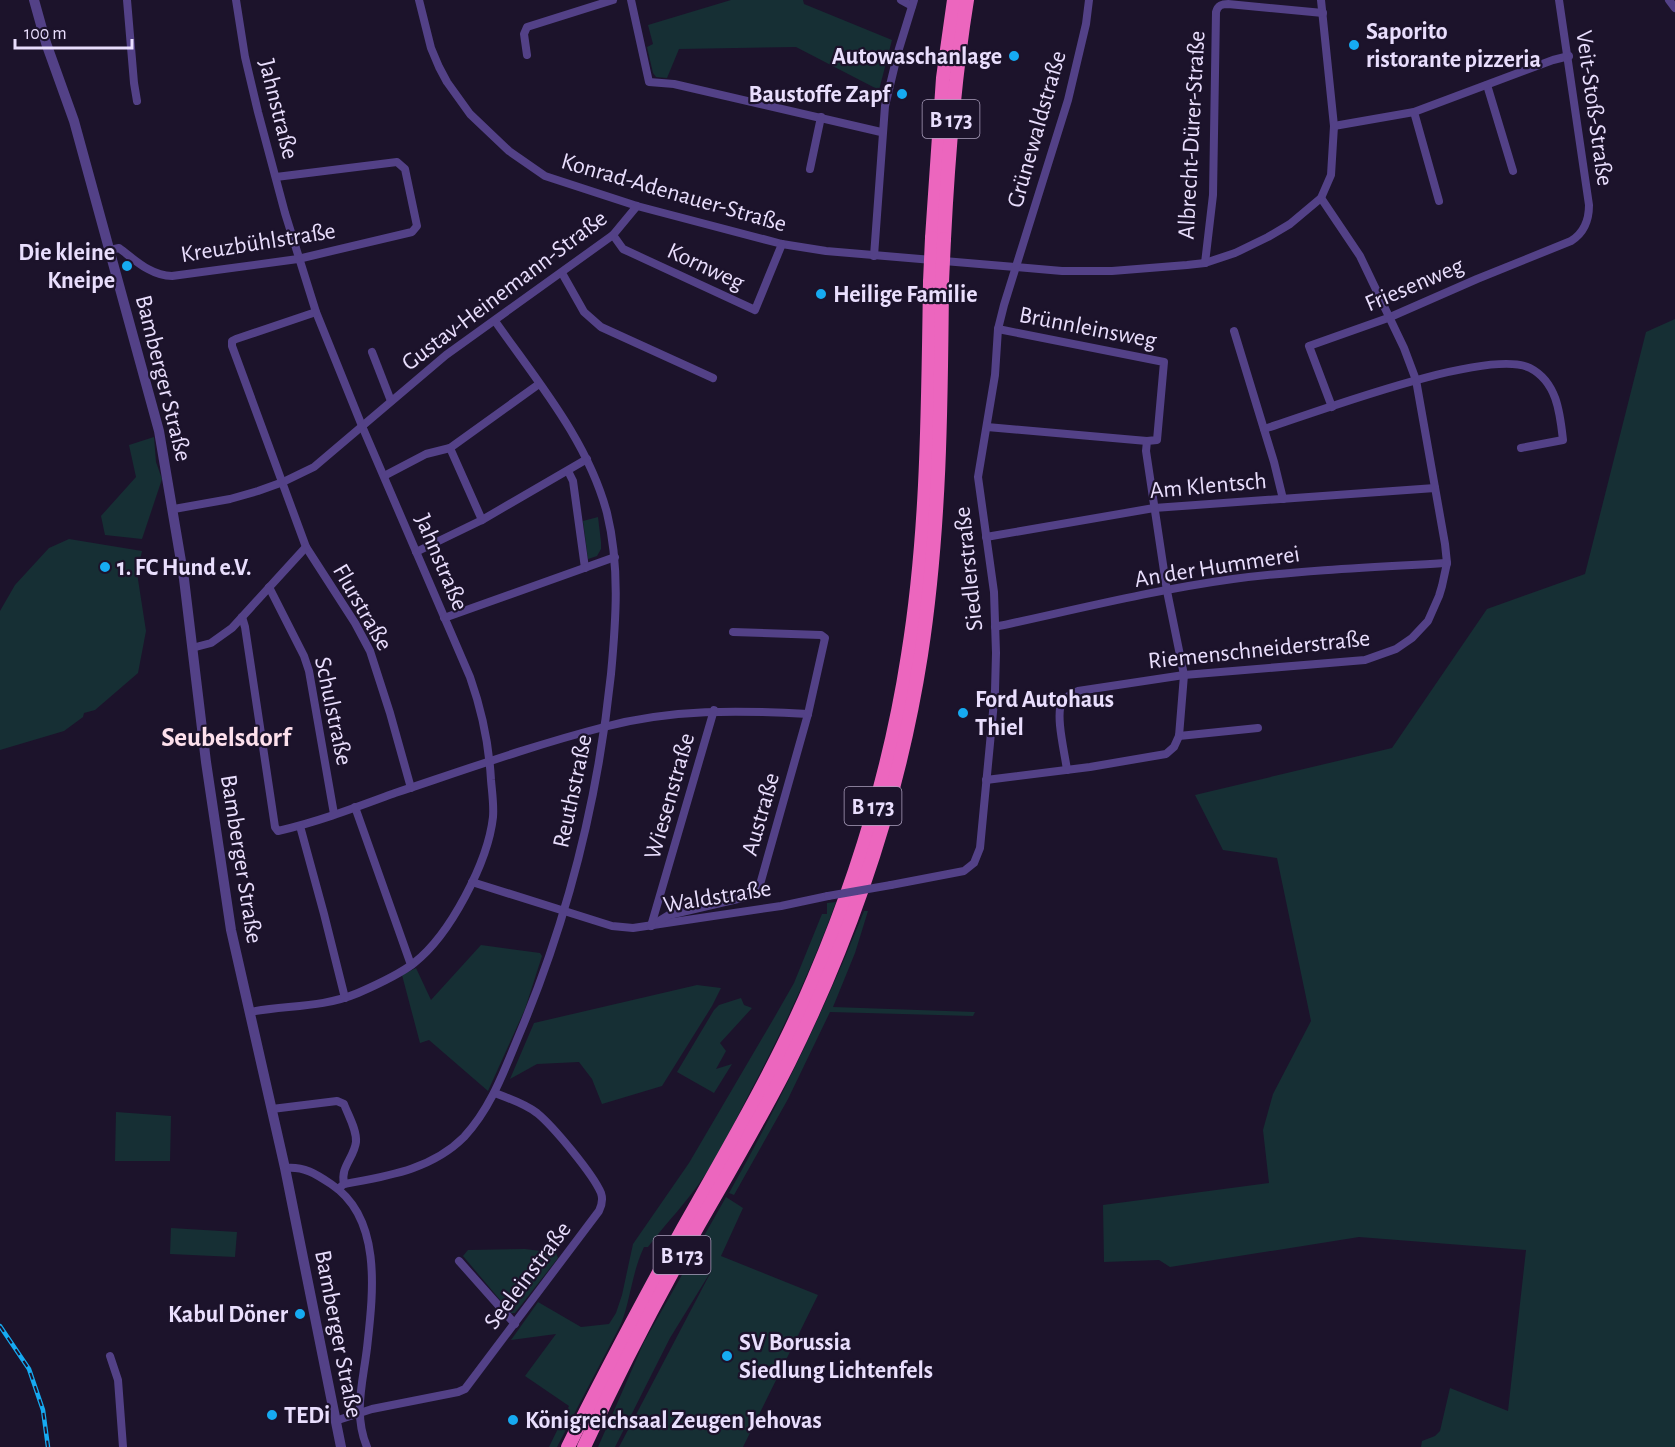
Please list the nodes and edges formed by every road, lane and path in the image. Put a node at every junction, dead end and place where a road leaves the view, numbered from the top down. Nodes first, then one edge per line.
1 (34, 0) edge
2 (127, 0) edge
3 (236, 0) edge
4 (419, 0) edge
5 (613, 0) edge
6 (632, 0) edge
7 (901, 0) edge
8 (954, 0) edge
9 (967, 0) edge
10 (1089, 0) edge
11 (1321, 0) edge
12 (1559, 0) edge
13 (1670, 0) edge
14 (913, 3) edge
15 (1675, 8) edge
16 (1323, 14) junction
17 (527, 55) dead end
18 (1569, 56) junction
19 (1487, 85) junction
20 (137, 101) dead end
21 (1414, 112) junction
22 (821, 117) junction
23 (1334, 126) junction
24 (881, 132) junction
25 (810, 169) dead end
26 (1513, 171) dead end
27 (276, 177) junction
28 (1321, 198) junction
29 (1439, 201) dead end
30 (637, 206) junction
31 (1587, 222) joint
32 (613, 235) junction
33 (938, 239) junction
34 (782, 244) junction
35 (110, 250) junction
36 (874, 256) junction
37 (298, 259) junction
38 (1205, 263) junction
39 (1015, 267) junction
40 (561, 273) junction
41 (936, 282) junction
42 (316, 312) junction
43 (1388, 318) junction
44 (495, 321) junction
45 (999, 329) junction
46 (1234, 331) dead end
47 (372, 352) dead end
48 (712, 378) dead end
49 (1416, 380) junction
50 (539, 384) junction
51 (391, 401) junction
52 (1332, 407) junction
53 (362, 426) junction
54 (987, 427) junction
55 (1264, 429) junction
56 (1147, 441) junction
57 (450, 448) junction
58 (1521, 448) dead end
59 (587, 459) junction
60 (568, 471) junction
61 (384, 476) junction
62 (283, 482) junction
63 (1435, 488) junction
64 (1283, 499) junction
65 (1154, 508) junction
66 (174, 509) junction
67 (482, 520) junction
68 (986, 537) junction
69 (306, 547) junction
70 (416, 552) junction
71 (615, 557) junction
72 (1447, 563) junction
73 (585, 568) junction
74 (269, 587) junction
75 (1167, 591) junction
76 (242, 617) junction
77 (444, 618) junction
78 (995, 627) junction
79 (733, 632) dead end
80 (192, 648) junction
81 (1184, 675) junction
82 (714, 710) junction
83 (808, 714) junction
84 (605, 726) junction
85 (1258, 728) dead end
86 (1179, 736) junction
87 (490, 762) junction
88 (1067, 770) junction
89 (986, 780) junction
90 (411, 788) junction
91 (355, 807) junction
92 (334, 814) junction
93 (300, 826) junction
94 (970, 866) joint
95 (472, 882) junction
96 (564, 911) junction
97 (651, 926) junction
98 (411, 965) junction
99 (345, 998) junction
100 (250, 1012) junction
101 (495, 1093) junction
102 (272, 1109) junction
103 (285, 1168) junction
104 (341, 1186) junction
105 (459, 1262) dead end
106 (515, 1324) junction
107 (110, 1356) dead end
108 (358, 1413) junction
109 (335, 1421) junction
110 (123, 1447) edge
111 (341, 1447) edge
112 (367, 1447) edge
113 (568, 1447) edge
114 (584, 1447) edge

1 - 35 street, Bamberger Straße
2 - 20 street
3 - 27 street, Jahnstraße
4 - 30 street, Konrad-Adenauer-Straße
5 - 17 street
6 - 22 street
7 - 14 street
8 - 33 highway, B 173
9 - 33 highway, B 173
10 - 39 street, Grünewaldstraße
11 - 16 street
12 - 18 street, Veit-Stoß-Straße
13 - 15 street
14 - 24 street
16 - 23 street
16 - 38 street, Albrecht-Dürer-Straße
18 - 19 street
18 - 31 street, Veit-Stoß-Straße
19 - 21 street
19 - 26 street
21 - 23 street
21 - 29 street
22 - 24 street
22 - 25 street
23 - 28 street
24 - 36 street
27 - 37 street, Jahnstraße
27 - 37 street, Kreuzbühlstraße
28 - 38 street, Konrad-Adenauer-Straße
28 - 43 street, Riemenschneiderstraße
30 - 32 street, Gustav-Heinemann-Straße
30 - 34 street, Konrad-Adenauer-Straße
31 - 43 street, Friesenweg
32 - 34 street, Kornweg
32 - 40 street, Gustav-Heinemann-Straße
33 - 41 highway, B 173, bridge
34 - 36 street, Konrad-Adenauer-Straße
35 - 37 street, Kreuzbühlstraße
35 - 66 street, Bamberger Straße
36 - 39 street, Konrad-Adenauer-Straße
37 - 42 street, Jahnstraße
38 - 39 street, Konrad-Adenauer-Straße
39 - 45 street, Siedlerstraße
40 - 44 street, Gustav-Heinemann-Straße
40 - 48 street
41 - 113 highway, B 173
41 - 114 highway, B 173
42 - 53 street, Jahnstraße
42 - 62 street, Flurstraße
43 - 49 street, Riemenschneiderstraße
43 - 52 street, Friesenweg
44 - 50 street, Reuthstraße
44 - 51 street, Gustav-Heinemann-Straße
45 - 54 street, Siedlerstraße
45 - 56 street, Brünnleinsweg
46 - 55 street
47 - 51 street, Gustav-Heinemann-Straße
49 - 52 street
49 - 58 street
49 - 63 street, Riemenschneiderstraße
50 - 57 street
50 - 59 street, Reuthstraße
51 - 53 street, Gustav-Heinemann-Straße
52 - 55 street
53 - 61 street, Jahnstraße
53 - 62 street, Gustav-Heinemann-Straße
54 - 56 street
54 - 68 street, Siedlerstraße
55 - 64 street
56 - 65 street
57 - 61 street
57 - 67 street
59 - 60 street
59 - 71 street, Reuthstraße
60 - 67 street
60 - 73 street
61 - 70 street, Jahnstraße
62 - 66 street, Gustav-Heinemann-Straße
62 - 69 street, Flurstraße
63 - 64 street, Am Klentsch
63 - 72 street, Riemenschneiderstraße
64 - 65 street, Am Klentsch
65 - 68 street, Am Klentsch
65 - 75 street
66 - 80 street, Bamberger Straße
67 - 70 street
68 - 78 street, Siedlerstraße
69 - 74 street
69 - 90 street, Flurstraße
70 - 77 street, Jahnstraße
71 - 73 street
71 - 84 street, Reuthstraße
72 - 75 street, An der Hummerei
72 - 81 street, Riemenschneiderstraße
73 - 77 street
74 - 76 street
74 - 92 street, Schulstraße
75 - 78 street, An der Hummerei
75 - 81 street
76 - 80 street
76 - 93 street
77 - 87 street, Jahnstraße
78 - 89 street, Siedlerstraße
79 - 83 street, Austraße
80 - 100 street, Bamberger Straße
81 - 86 street
81 - 88 street, Riemenschneiderstraße
82 - 83 street
82 - 84 street
82 - 97 street, Wiesenstraße
83 - 97 street, Austraße
84 - 87 street
84 - 96 street, Reuthstraße
85 - 86 street
86 - 88 street
87 - 90 street
87 - 95 street, Jahnstraße
88 - 89 street
89 - 94 street, Siedlerstraße
90 - 91 street
91 - 92 street
91 - 98 street
92 - 93 street
93 - 99 street
94 - 97 street, Waldstraße, bridge
95 - 96 street, Waldstraße
95 - 98 street, Jahnstraße
96 - 97 street, Waldstraße
96 - 101 street, Reuthstraße
98 - 99 street, Jahnstraße
99 - 100 street, Jahnstraße
100 - 102 street, Bamberger Straße
101 - 104 street, Reuthstraße
101 - 106 street, Seeleinstraße
102 - 103 street, Bamberger Straße
102 - 104 street
103 - 104 street
103 - 109 street, Bamberger Straße
104 - 108 street
105 - 106 street
106 - 108 street, Seeleinstraße
107 - 110 street
108 - 109 street, Seeleinstraße
108 - 112 street
109 - 111 street, Bamberger Straße

